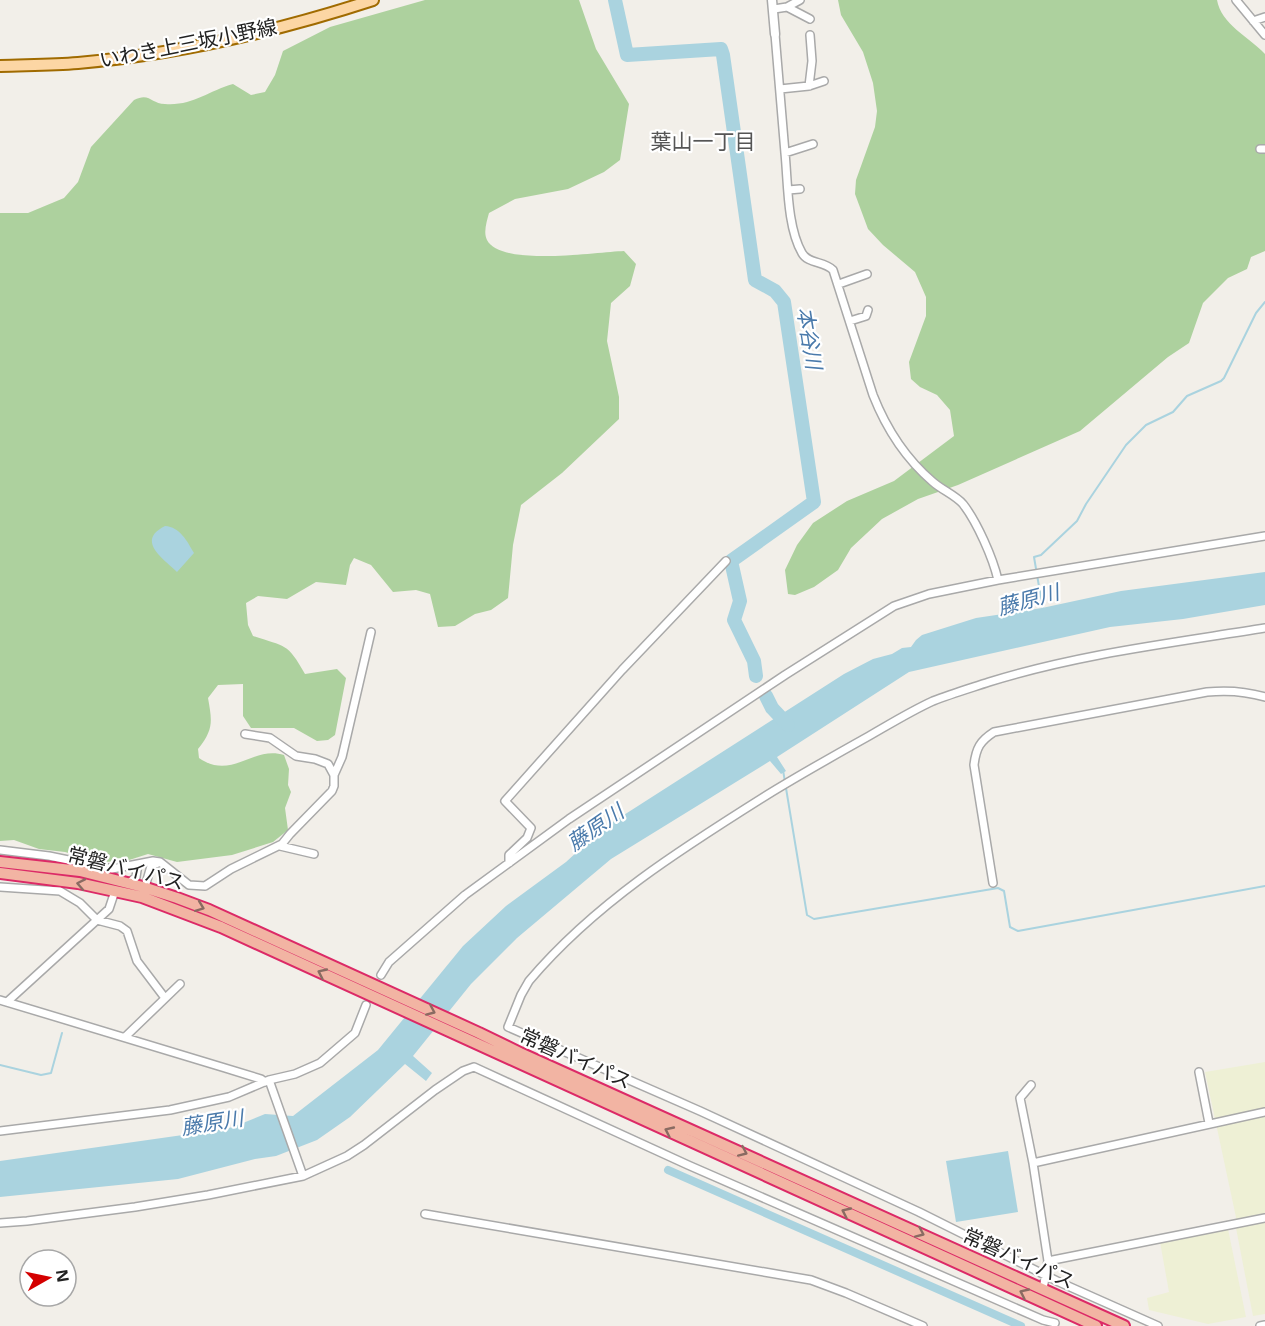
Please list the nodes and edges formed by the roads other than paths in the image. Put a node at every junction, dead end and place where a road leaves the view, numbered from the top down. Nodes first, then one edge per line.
1 (373, 0) edge
2 (800, 0) edge
3 (1236, 0) edge
4 (345, 4) edge
5 (773, 4) edge
6 (788, 7) junction
7 (1265, 17) edge
8 (810, 19) dead end
9 (1253, 21) junction
10 (775, 34) joint
11 (810, 35) dead end
12 (1265, 35) edge
13 (0, 66) edge
14 (824, 81) dead end
15 (809, 86) junction
16 (780, 89) junction
17 (813, 144) dead end
18 (785, 153) junction
19 (800, 189) dead end
20 (788, 190) junction
21 (867, 274) dead end
22 (839, 284) junction
23 (867, 310) dead end
24 (850, 321) junction
25 (1265, 536) edge
26 (726, 561) dead end
27 (998, 580) junction
28 (1265, 628) edge
29 (371, 632) dead end
30 (1265, 697) edge
31 (245, 734) dead end
32 (334, 775) junction
33 (280, 846) junction
34 (0, 850) edge
35 (314, 854) dead end
36 (0, 862) edge
37 (160, 862) junction
38 (509, 863) junction
39 (138, 864) junction
40 (0, 873) edge
41 (129, 883) junction
42 (993, 883) dead end
43 (0, 887) edge
44 (145, 887) junction
45 (115, 891) junction
46 (97, 920) junction
47 (381, 975) dead end
48 (180, 984) dead end
49 (375, 997) junction
50 (165, 998) junction
51 (3, 1001) edge
52 (125, 1037) junction
53 (475, 1037) junction
54 (1199, 1072) dead end
55 (267, 1081) junction
56 (1031, 1084) dead end
57 (1265, 1112) edge
58 (1209, 1123) junction
59 (0, 1131) edge
60 (1033, 1163) junction
61 (303, 1176) junction
62 (424, 1214) dead end
63 (1265, 1218) edge
64 (0, 1222) edge
65 (1048, 1261) junction
66 (1045, 1275) junction
67 (1042, 1289) junction
68 (1059, 1309) junction
69 (1055, 1324) edge
70 (1265, 1325) edge
71 (923, 1326) edge
72 (1096, 1326) edge
73 (1124, 1326) edge
74 (1158, 1326) edge
75 (1260, 1326) edge

1 - 4 main road, いわき上三坂小野線
2 - 6 street
3 - 9 street
4 - 13 main road, いわき上三坂小野線
5 - 6 street
5 - 10 street
6 - 8 street
7 - 9 street
9 - 12 street
10 - 16 street
11 - 15 street
14 - 15 street
15 - 16 street
16 - 18 street
17 - 18 street
18 - 20 street
19 - 20 street
20 - 22 street
21 - 22 street
22 - 24 street
23 - 24 street
24 - 27 street
25 - 27 street
26 - 38 street
27 - 38 street
28 - 66 street
29 - 32 street
30 - 42 street
31 - 32 street
32 - 33 street
33 - 35 street
33 - 37 street
34 - 39 street
36 - 41 highway, 常磐バイパス
37 - 39 street
37 - 44 street
38 - 47 street
39 - 41 street
45 -> 40 highway, 常磐バイパス
41 - 44 highway, 常磐バイパス
43 - 46 street
44 -> 49 highway, 常磐バイパス
45 - 46 street
49 -> 45 highway, 常磐バイパス
46 - 50 street
46 - 51 street
48 - 50 street
49 - 53 highway, 常磐バイパス
49 - 55 street
50 - 52 street
51 - 52 street
52 - 55 street
53 -> 67 highway, 常磐バイパス
68 -> 53 highway, 常磐バイパス
54 - 58 street
55 - 59 street
55 - 61 street
56 - 60 street
57 - 58 street
58 - 60 street
60 - 65 street
61 - 64 street
61 - 69 street
62 - 71 street
63 - 65 street
65 - 66 street
66 - 67 street
66 - 74 street
67 - 73 highway, 常磐バイパス
68 - 69 street
68 - 72 highway, 常磐バイパス
70 - 75 street

